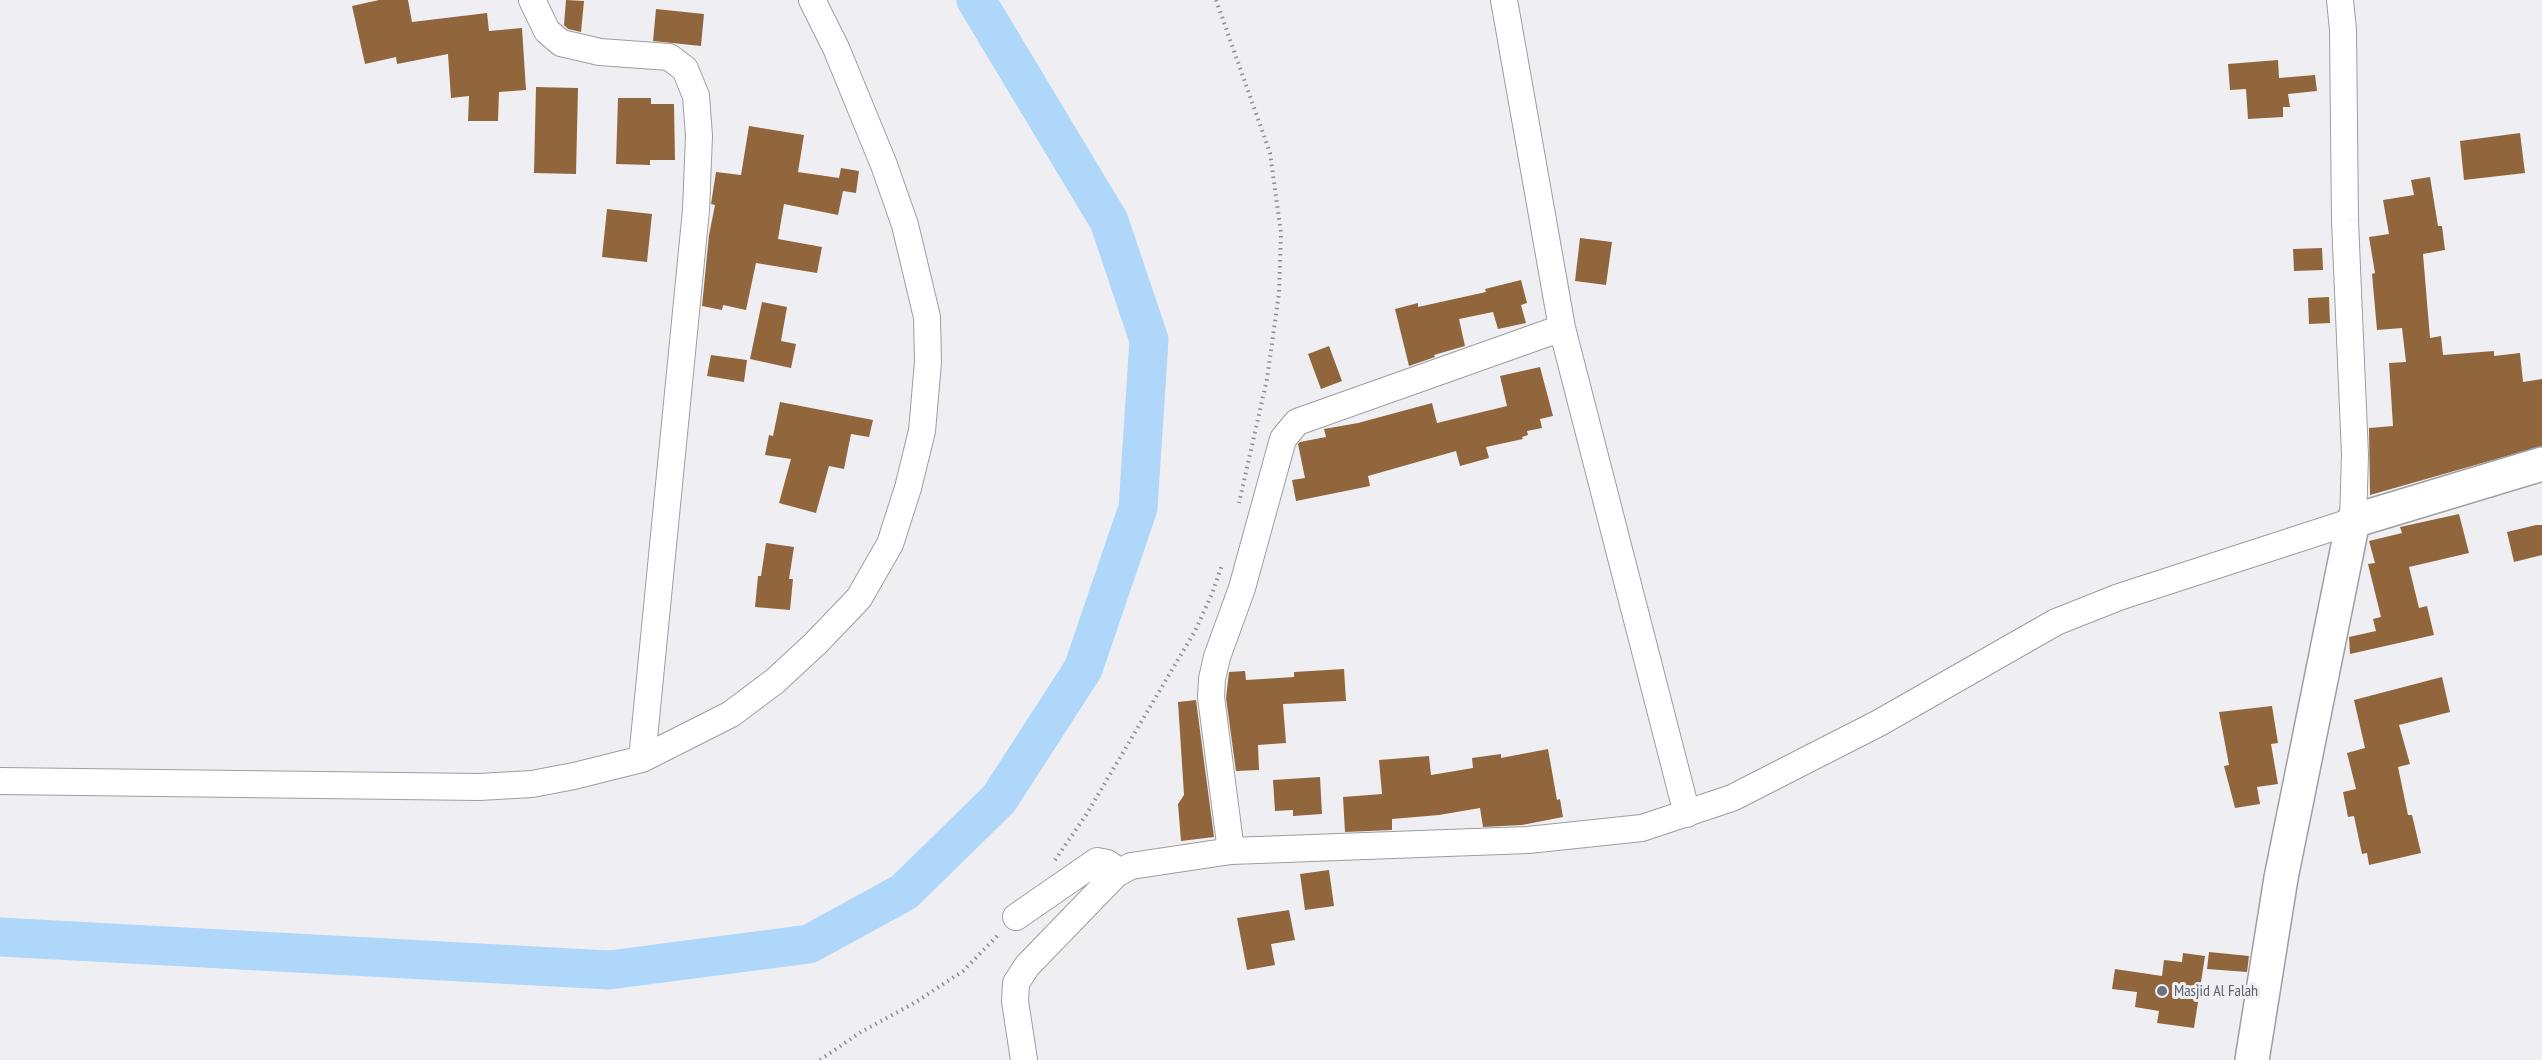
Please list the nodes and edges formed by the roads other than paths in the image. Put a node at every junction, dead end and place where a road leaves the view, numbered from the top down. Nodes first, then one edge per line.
1 (532, 0) edge
2 (812, 0) edge
3 (1504, 0) edge
4 (2340, 0) edge
5 (1562, 328) junction
6 (2542, 464) edge
7 (2353, 521) junction
8 (642, 759) junction
9 (0, 781) edge
10 (1687, 814) junction
11 (1231, 851) junction
12 (1116, 874) junction
13 (1016, 917) road end
14 (1024, 1060) edge
15 (2252, 1060) edge

1 - 8 street
2 - 8 street
3 - 5 street
4 - 7 street
5 - 10 street
5 - 11 street
6 - 7 street
7 - 10 street
7 - 15 street
8 - 9 street
10 - 11 street
11 - 12 street
12 - 13 street
12 - 14 street

